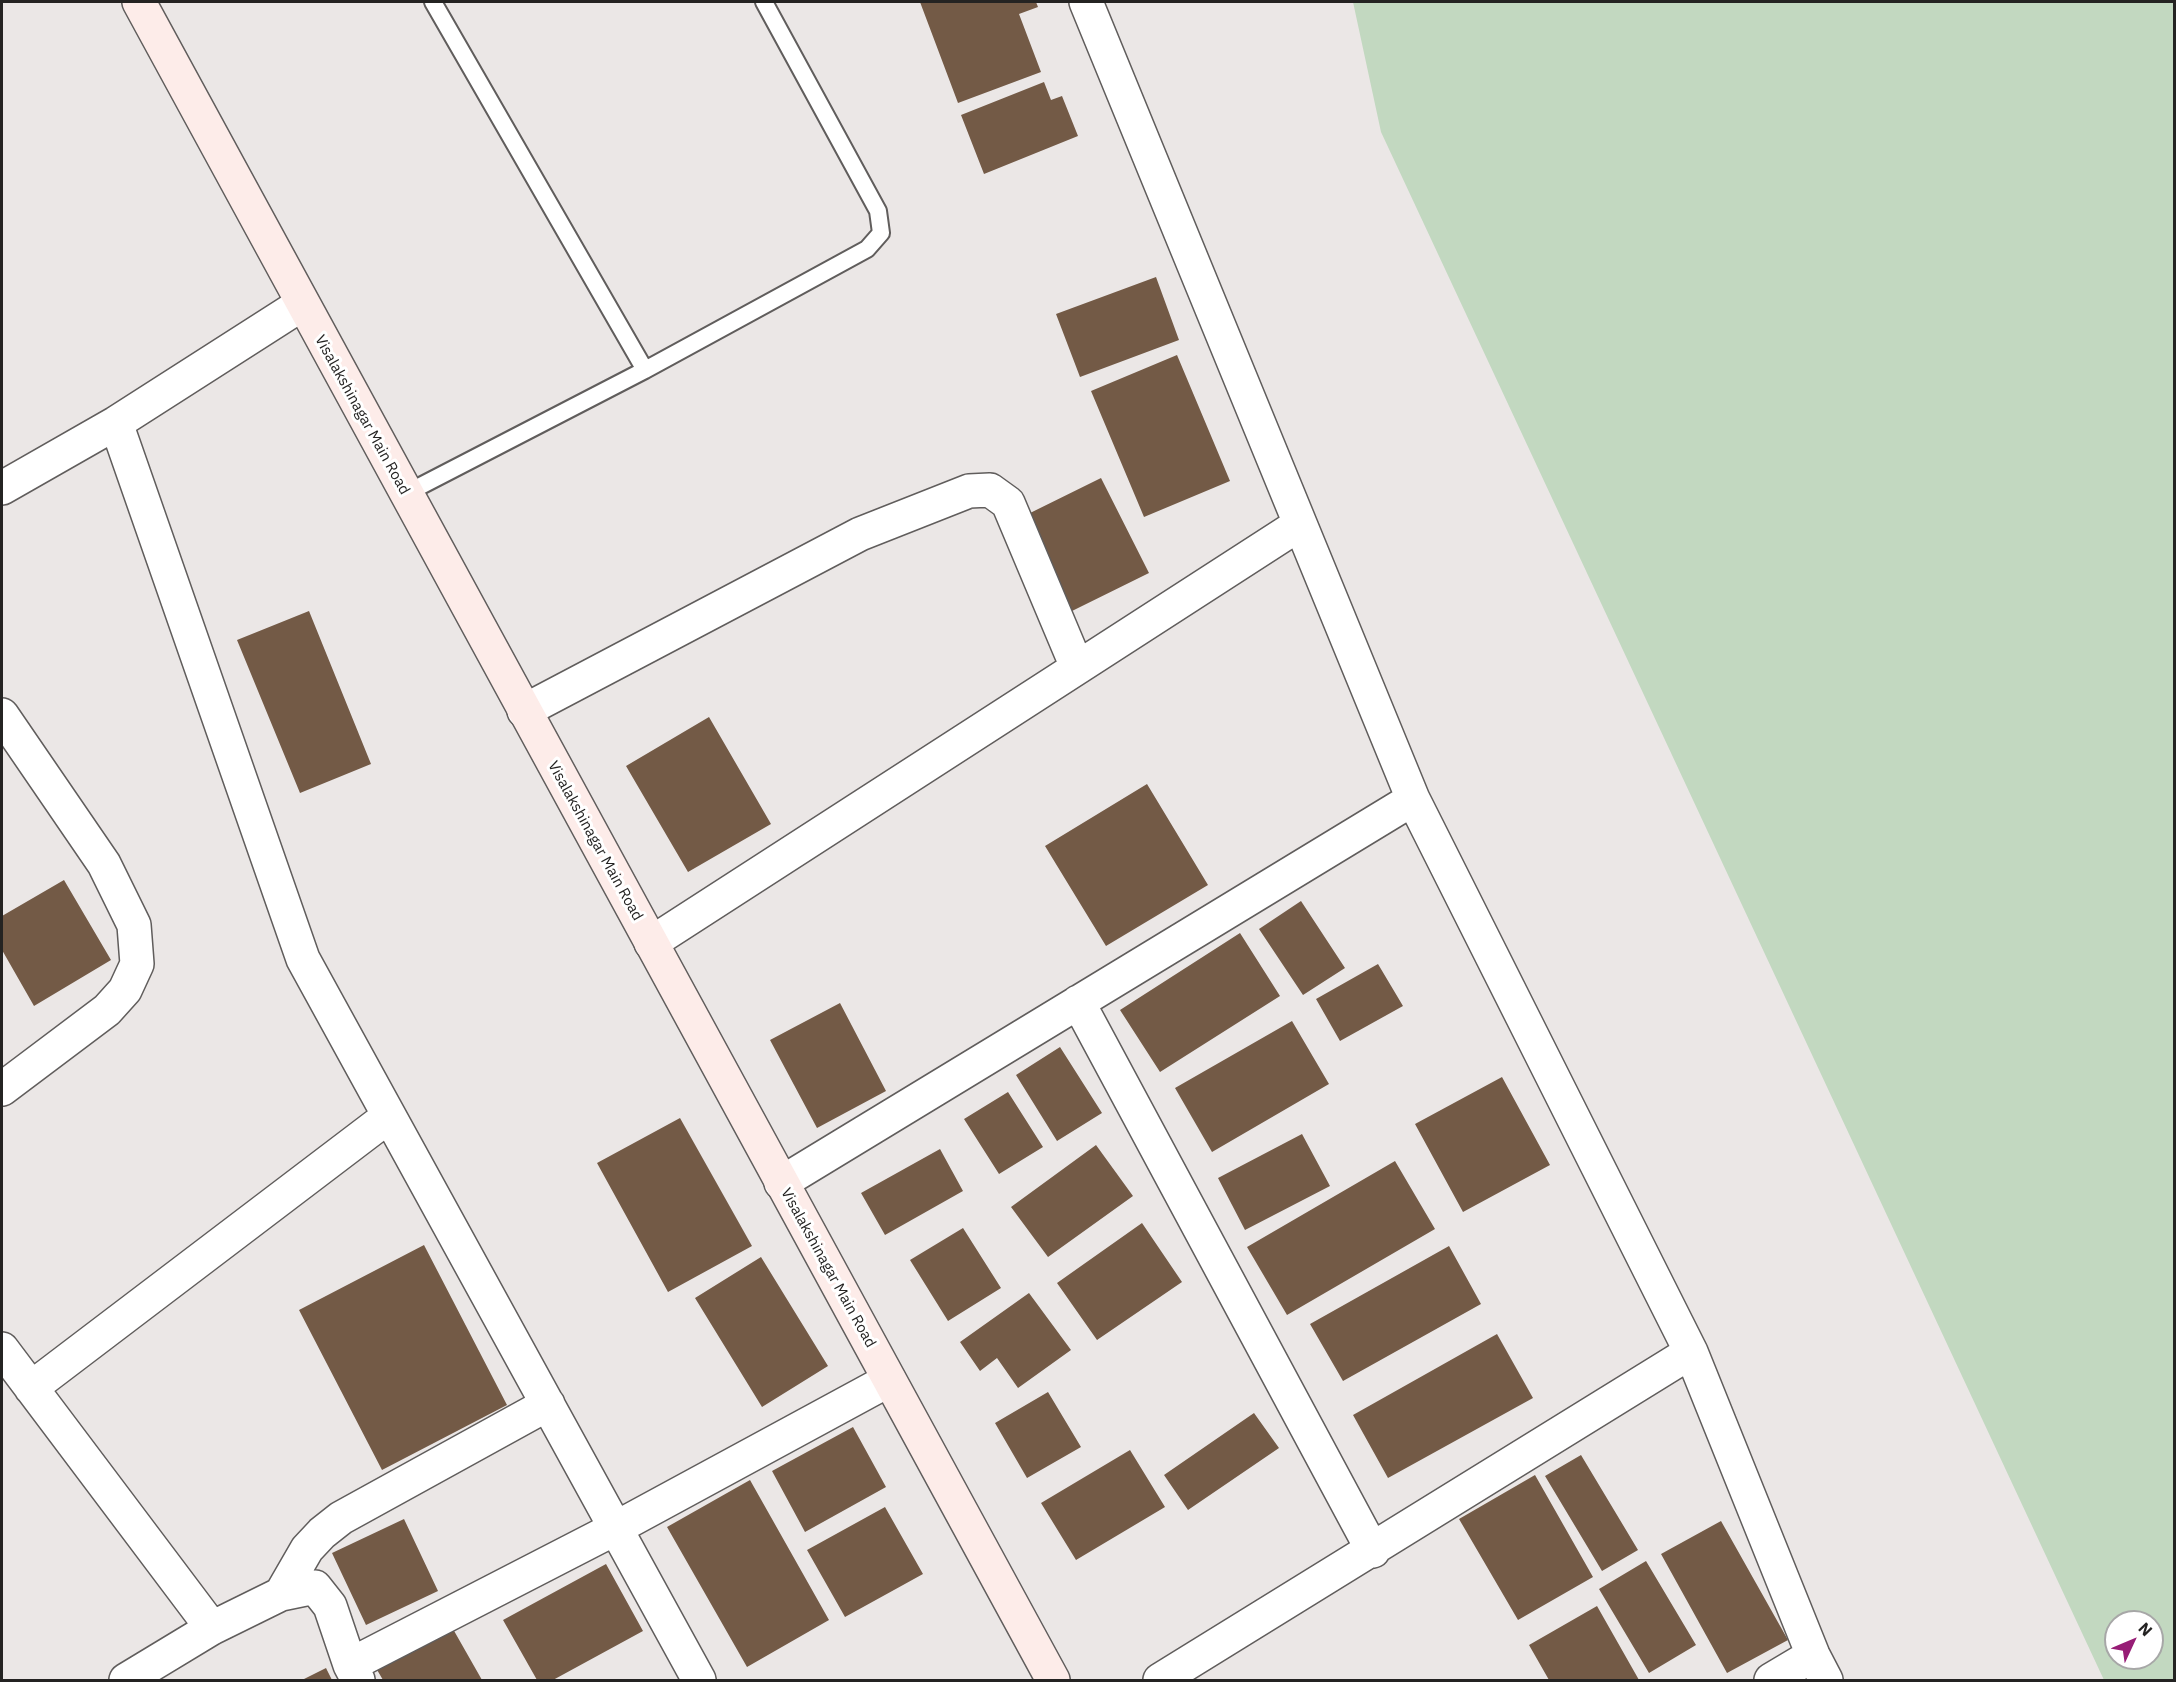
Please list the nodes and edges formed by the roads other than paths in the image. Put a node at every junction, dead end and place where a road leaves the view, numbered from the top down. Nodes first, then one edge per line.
1 (139, 2) edge
2 (433, 2) edge
3 (764, 2) edge
4 (1086, 2) edge
5 (302, 304) junction
6 (645, 370) junction
7 (116, 423) junction
8 (2, 488) edge
9 (405, 494) junction
10 (1300, 524) junction
11 (1077, 667) junction
12 (524, 711) junction
13 (2, 715) edge
14 (1413, 799) junction
15 (651, 943) junction
16 (1077, 1002) junction
17 (2, 1089) edge
18 (389, 1116) junction
19 (782, 1183) junction
20 (2, 1349) edge
21 (1691, 1352) junction
22 (889, 1380) junction
23 (31, 1388) junction
24 (548, 1404) junction
25 (616, 1528) junction
26 (1373, 1551) junction
27 (281, 1594) junction
28 (212, 1628) junction
29 (1820, 1668) edge
30 (354, 1672) edge
31 (126, 1680) edge
32 (699, 1680) edge
33 (1053, 1680) edge
34 (1160, 1680) edge
35 (1771, 1680) edge

1 - 5 street, Visalakshinagar Main Road
2 - 6 lane
3 - 6 lane
4 - 10 street
5 - 7 street
5 - 9 street, Visalakshinagar Main Road
6 - 9 lane
7 - 8 street
7 - 18 street
9 - 12 street, Visalakshinagar Main Road
10 - 11 street
10 - 14 street
11 - 12 street
11 - 15 street
12 - 15 street, Visalakshinagar Main Road
13 - 17 street
14 - 16 street
14 - 21 street
15 - 19 street, Visalakshinagar Main Road
16 - 19 street
16 - 26 street
18 - 23 street
18 - 24 street
19 - 22 street, Visalakshinagar Main Road
20 - 23 street
21 - 26 street
21 - 29 street
22 - 25 street
22 - 33 street, Visalakshinagar Main Road
23 - 28 street
24 - 25 street
24 - 27 street
25 - 30 street
25 - 32 street
26 - 34 street
27 - 28 street
27 - 30 street
28 - 31 street
29 - 35 street

